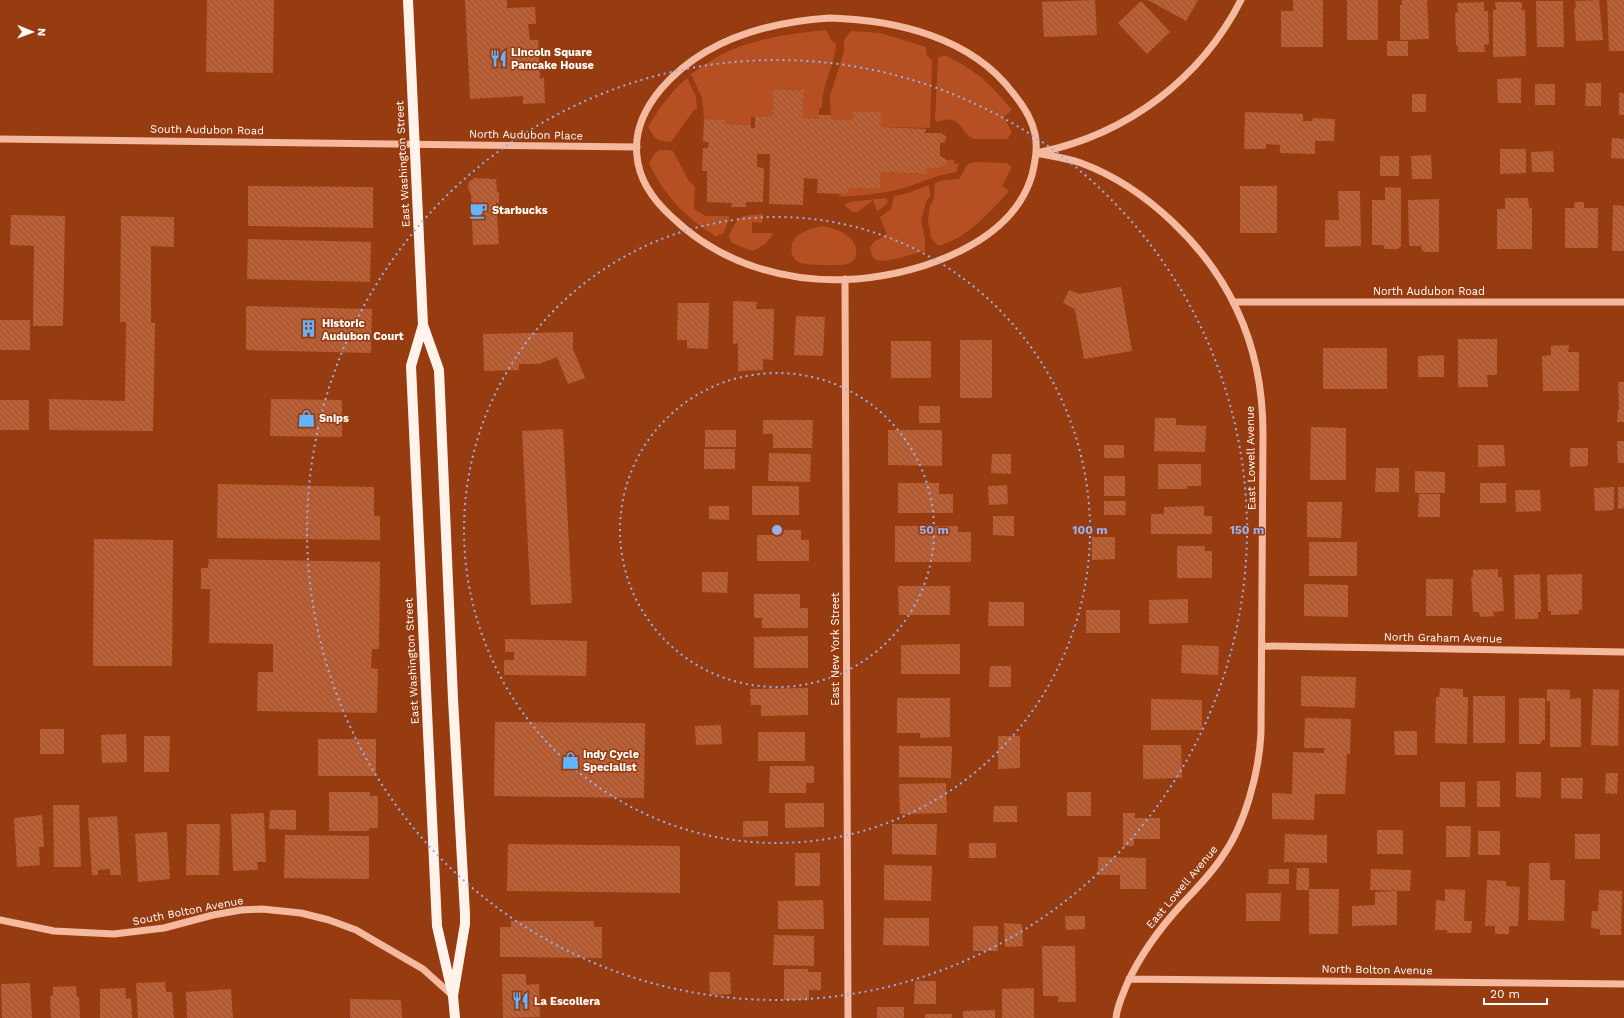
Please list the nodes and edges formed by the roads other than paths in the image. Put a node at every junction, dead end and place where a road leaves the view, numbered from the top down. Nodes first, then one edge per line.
1 (1241, 0) edge
2 (408, 1) edge
3 (0, 139) edge
4 (414, 144) junction
5 (637, 147) junction
6 (1036, 153) junction
7 (845, 279) junction
8 (1233, 302) junction
9 (1624, 302) edge
10 (423, 325) junction
11 (1262, 646) junction
12 (1624, 652) edge
13 (0, 920) edge
14 (1129, 979) junction
15 (1624, 984) edge
16 (453, 996) junction
17 (456, 1016) edge
18 (848, 1018) edge
19 (1116, 1018) edge

1 - 6 street
2 - 4 main road, East Washington Street
3 - 4 street, South Audubon Road
4 - 5 street, North Audubon Place
4 - 10 main road, East Washington Street
5 - 6 street
5 - 7 street
6 - 7 street
6 - 8 street, East Lowell Avenue
7 - 18 street, East New York Street
8 - 9 street, North Audubon Road
8 - 11 street, East Lowell Avenue
10 - 16 main road, East Washington Street
10 - 16 main road, East Washington Street
11 - 12 street, North Graham Avenue
11 - 14 street, East Lowell Avenue
13 - 16 street, South Bolton Avenue
14 - 15 street, North Bolton Avenue
14 - 19 street, East Lowell Avenue
16 - 17 main road, East Washington Street

